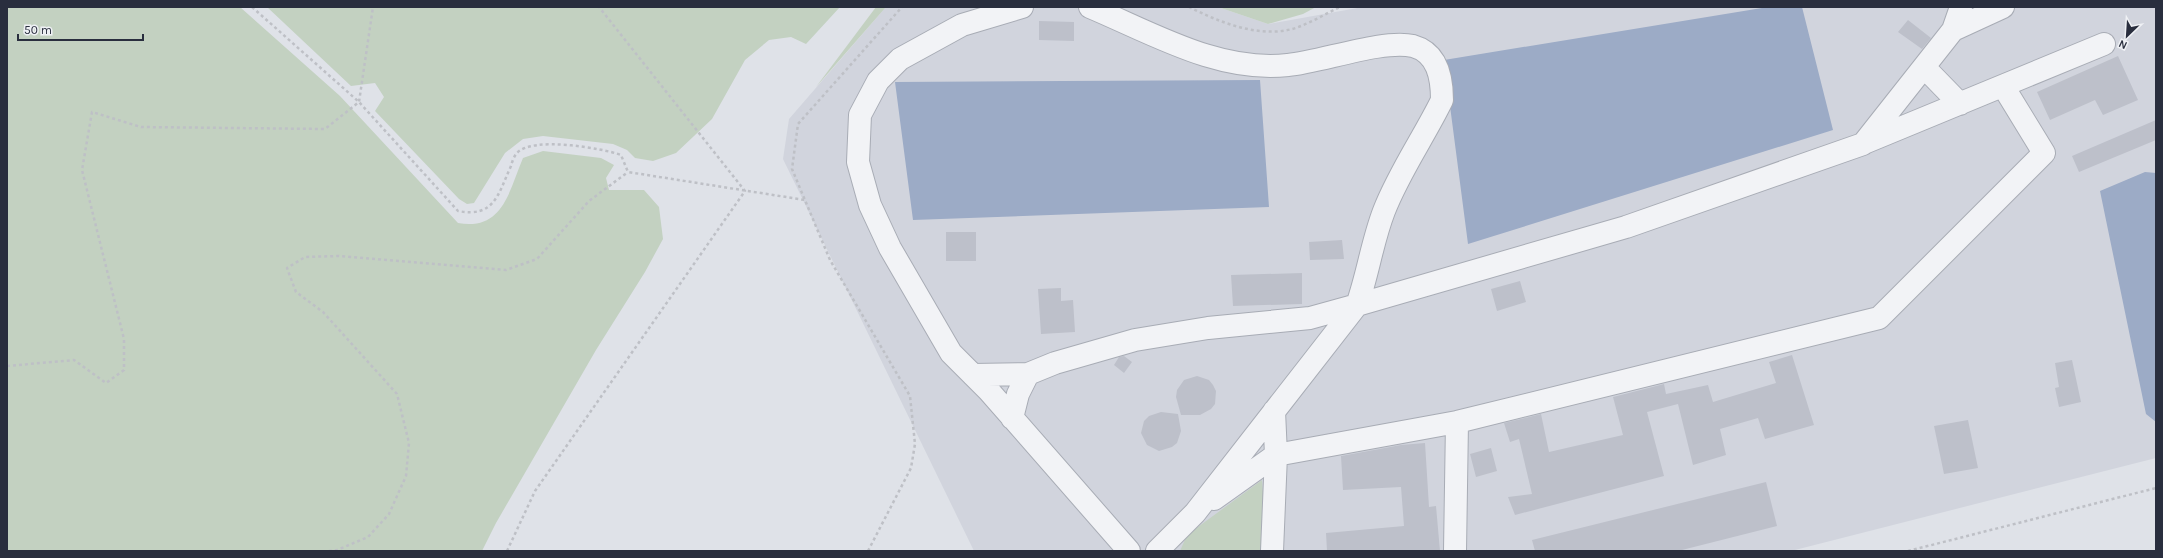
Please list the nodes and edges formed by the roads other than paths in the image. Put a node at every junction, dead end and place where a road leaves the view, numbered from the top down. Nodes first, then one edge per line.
1 (1022, 7) edge
2 (1090, 7) edge
3 (1961, 7) edge
4 (2003, 7) edge
5 (1953, 30) junction
6 (2104, 44) dead end
7 (1924, 67) junction
8 (2003, 86) junction
9 (1960, 104) junction
10 (1863, 144) junction
11 (1357, 305) junction
12 (1028, 374) junction
13 (973, 375) junction
14 (1274, 411) junction
15 (1012, 418) junction
16 (1457, 422) junction
17 (1276, 455) junction
18 (1195, 513) junction
19 (1129, 551) edge
20 (1158, 551) edge
21 (1272, 551) edge
22 (1455, 551) edge

1 - 13 street
2 - 11 street
3 - 5 street
4 - 5 street
5 - 7 street
6 - 8 street
7 - 9 street
7 - 10 street
8 - 9 street
8 - 16 street
9 - 10 street
10 - 11 street
11 - 12 street
11 - 14 street
12 - 13 street
12 - 15 street
13 - 15 street
14 - 17 street
14 - 18 street
15 - 19 street
16 - 17 street
16 - 22 street
17 - 18 street
17 - 21 street
18 - 20 street

